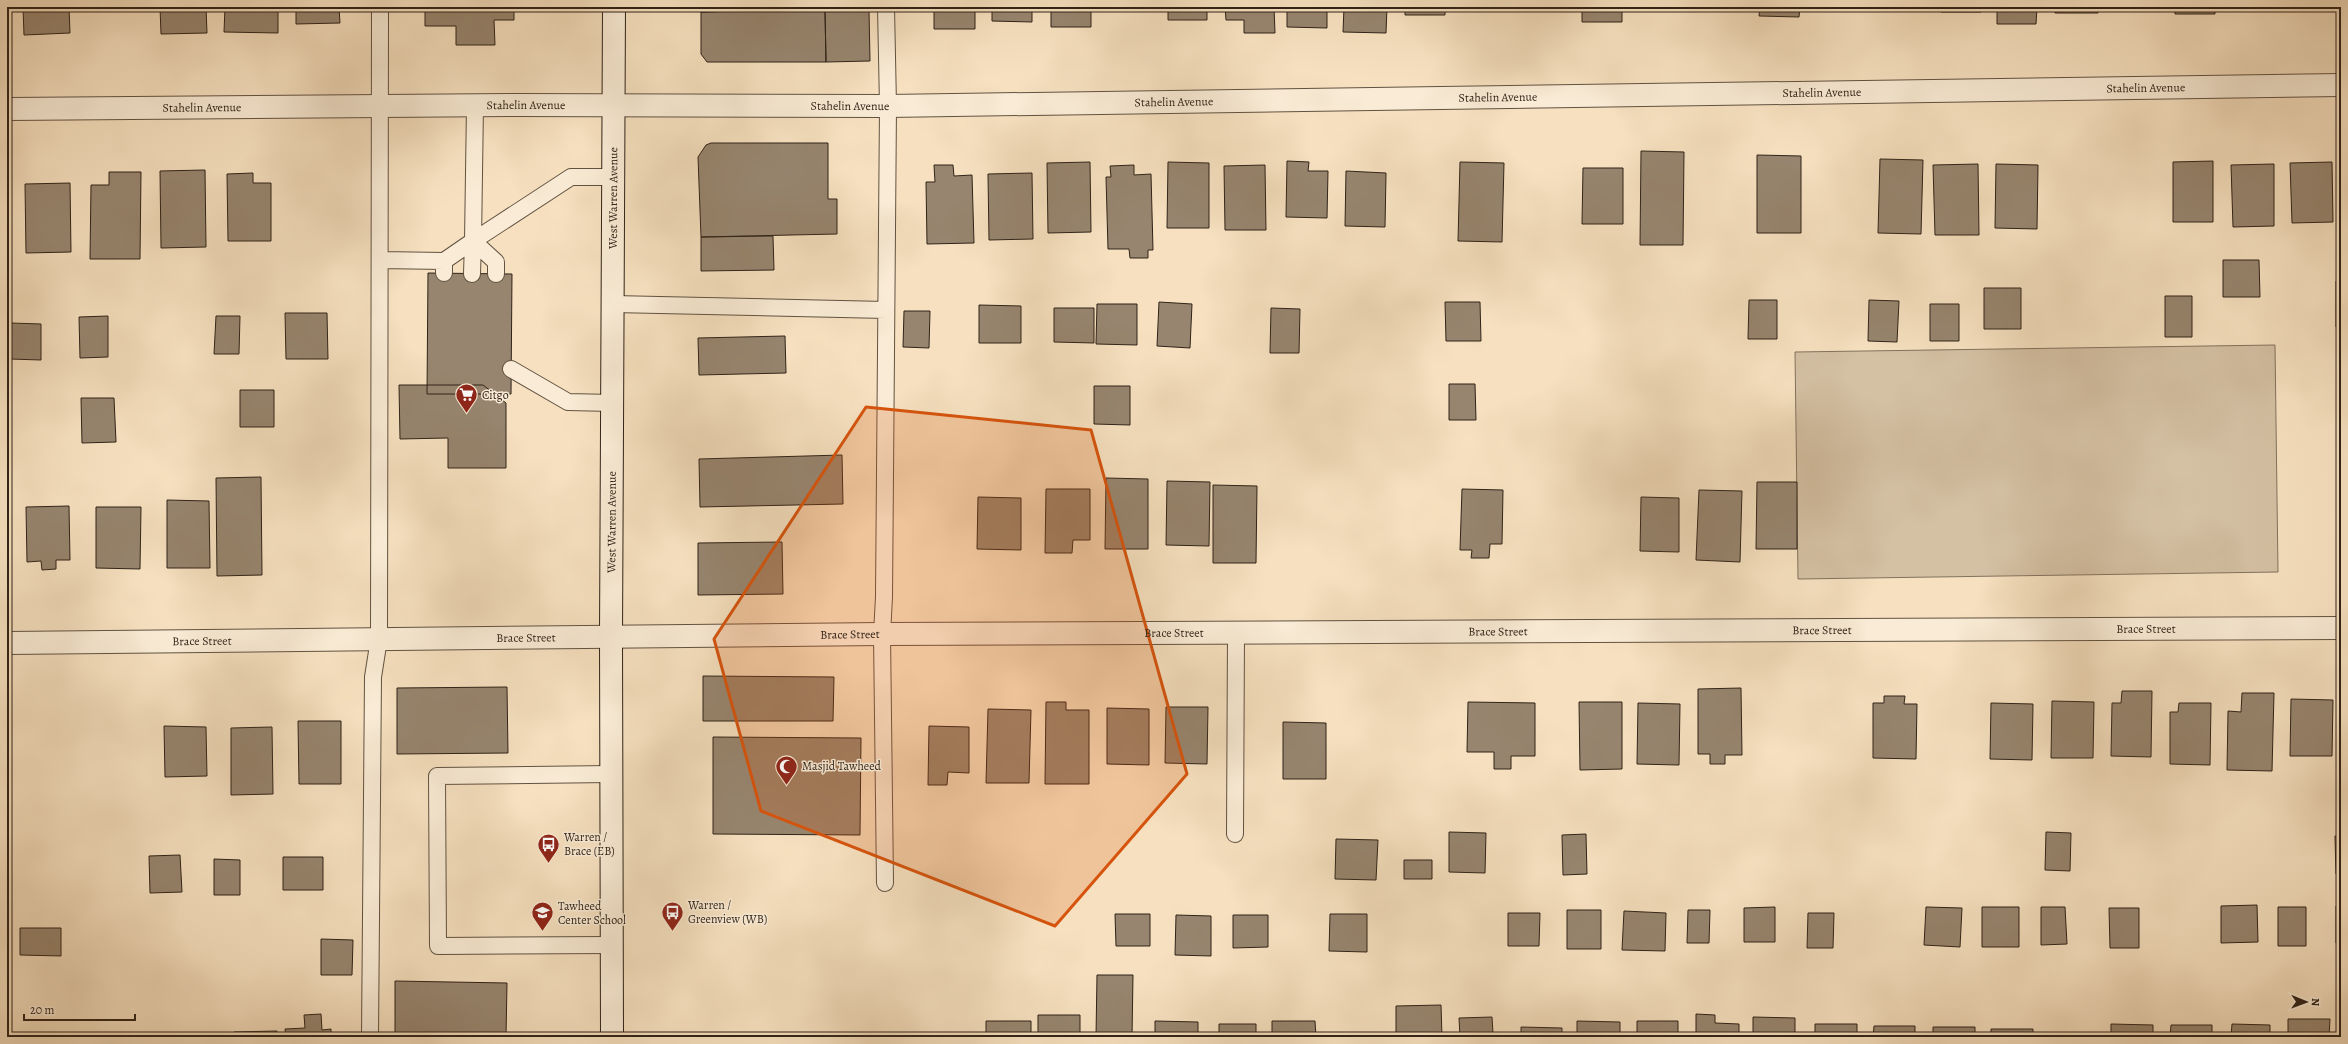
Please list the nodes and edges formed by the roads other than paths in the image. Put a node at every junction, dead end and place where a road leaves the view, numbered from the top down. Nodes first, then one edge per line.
1 (380, 7) edge
2 (614, 7) edge
3 (886, 7) edge
4 (2341, 85) edge
5 (474, 105) junction
6 (381, 106) junction
7 (614, 106) junction
8 (888, 106) junction
9 (7, 109) edge
10 (613, 177) junction
11 (473, 241) junction
12 (380, 260) junction
13 (472, 274) dead end
14 (496, 274) dead end
15 (613, 304) junction
16 (886, 310) junction
17 (511, 369) dead end
18 (613, 403) junction
19 (2341, 628) edge
20 (882, 634) junction
21 (1236, 634) junction
22 (611, 637) junction
23 (379, 639) junction
24 (7, 643) edge
25 (611, 774) junction
26 (1235, 834) dead end
27 (885, 883) dead end
28 (612, 945) junction
29 (370, 1037) edge
30 (612, 1037) edge

1 - 6 lane
2 - 7 street, West Warren Avenue
3 - 8 lane
4 - 8 street, Stahelin Avenue
5 - 6 street, Stahelin Avenue
5 - 7 street, Stahelin Avenue
5 - 11 lane
6 - 9 street, Stahelin Avenue
6 - 12 lane
7 - 8 street, Stahelin Avenue
7 - 10 street, West Warren Avenue
8 - 16 lane
10 - 11 lane
10 - 15 street, West Warren Avenue
11 - 12 lane
11 - 13 lane
11 - 14 lane
12 - 23 lane
15 - 16 lane
15 - 18 street, West Warren Avenue
16 - 20 lane
17 - 18 lane
18 - 22 street, West Warren Avenue
19 - 21 street, Brace Street
20 - 21 street, Brace Street
20 - 22 street, Brace Street
20 - 27 lane
21 - 26 lane
22 - 23 street, Brace Street
22 - 25 street, West Warren Avenue
23 - 24 street, Brace Street
23 - 29 lane
25 - 28 street, West Warren Avenue
25 - 28 lane
28 - 30 street, West Warren Avenue

